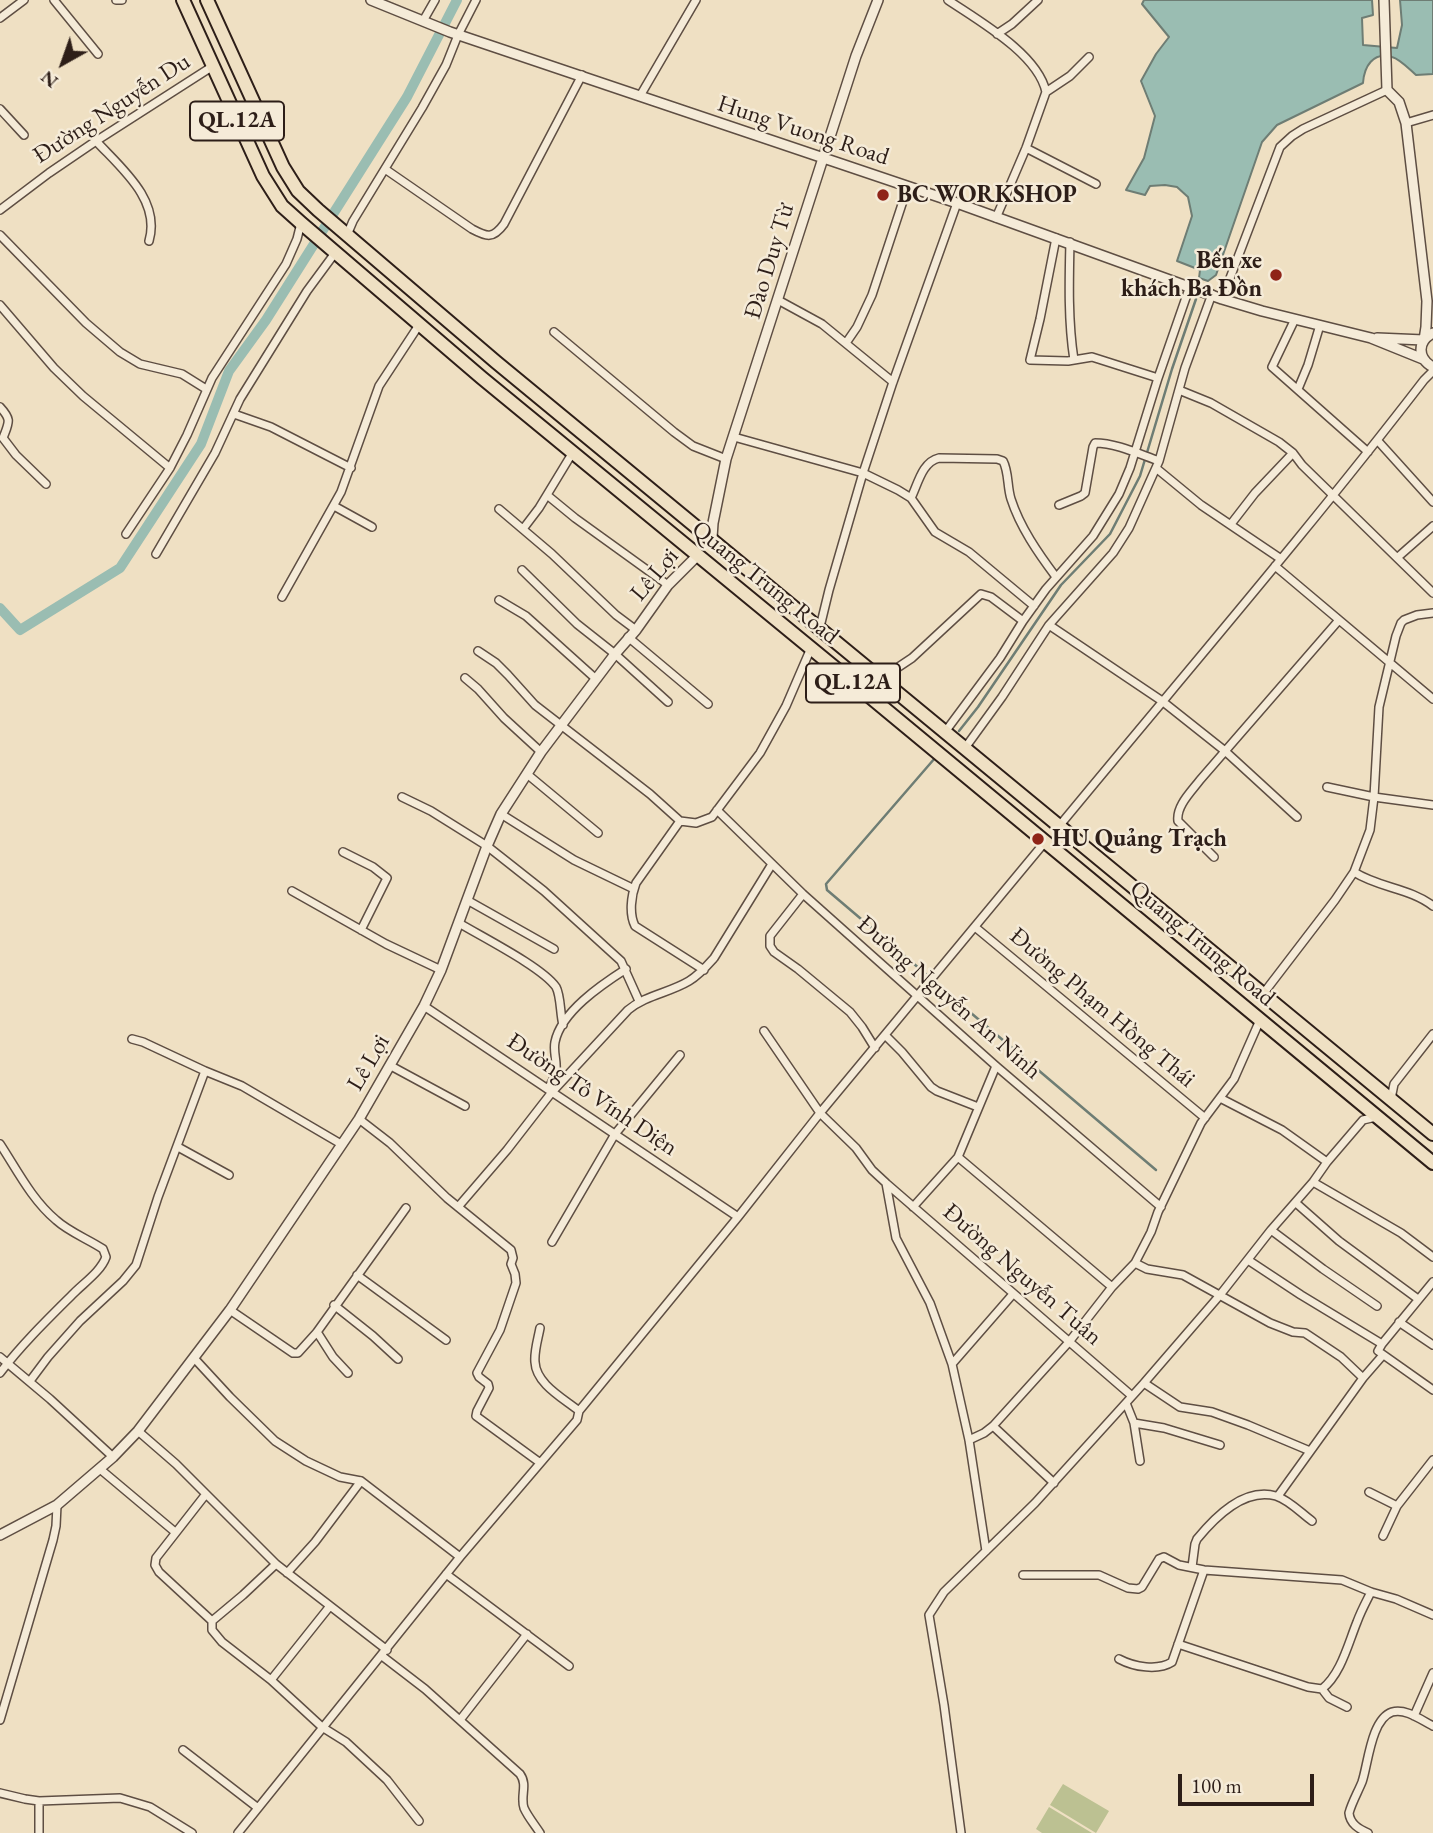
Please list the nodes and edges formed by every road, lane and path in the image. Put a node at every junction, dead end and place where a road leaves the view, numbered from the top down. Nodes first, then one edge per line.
1 (24, 0) edge
2 (54, 0) edge
3 (116, 0) edge
4 (122, 0) edge
5 (183, 0) edge
6 (207, 0) edge
7 (371, 0) edge
8 (435, 0) edge
9 (476, 0) edge
10 (696, 0) edge
11 (878, 0) edge
12 (948, 0) edge
13 (1038, 0) edge
14 (1384, 0) edge
15 (0, 18) edge
16 (426, 22) junction
17 (454, 34) junction
18 (997, 34) junction
19 (98, 54) dead end
20 (1088, 57) dead end
21 (213, 66) junction
22 (582, 75) junction
23 (1387, 90) junction
24 (1046, 93) junction
25 (640, 96) junction
26 (252, 101) junction
27 (232, 108) junction
28 (0, 109) edge
29 (1433, 115) edge
30 (1406, 123) junction
31 (24, 135) dead end
32 (96, 141) junction
33 (1026, 148) junction
34 (822, 158) junction
35 (384, 169) junction
36 (1096, 184) dead end
37 (908, 186) junction
38 (957, 203) junction
39 (0, 210) edge
40 (996, 218) junction
41 (304, 227) junction
42 (346, 233) junction
43 (0, 235) edge
44 (1056, 238) junction
45 (149, 241) dead end
46 (1070, 242) junction
47 (332, 250) junction
48 (1190, 286) junction
49 (1212, 294) junction
50 (1429, 295) edge
51 (1222, 299) junction
52 (778, 300) junction
53 (0, 305) edge
54 (1433, 313) edge
55 (1295, 319) junction
56 (419, 324) junction
57 (1320, 325) junction
58 (554, 332) dead end
59 (1433, 333) edge
60 (1371, 338) junction
61 (1424, 340) junction
62 (846, 343) junction
63 (1074, 360) junction
64 (496, 362) junction
65 (1429, 365) edge
66 (1158, 377) junction
67 (482, 378) junction
68 (893, 382) junction
69 (206, 389) junction
70 (1298, 389) junction
71 (1179, 390) junction
72 (0, 407) edge
73 (234, 414) junction
74 (734, 437) junction
75 (1378, 441) junction
76 (573, 452) junction
77 (1368, 452) junction
78 (1137, 453) junction
79 (1293, 453) junction
80 (726, 459) junction
81 (1156, 462) junction
82 (170, 468) junction
83 (351, 468) junction
84 (863, 472) junction
85 (46, 485) dead end
86 (547, 495) junction
87 (1333, 495) junction
88 (911, 498) junction
89 (1433, 502) edge
90 (1059, 505) dead end
91 (334, 506) junction
92 (499, 509) dead end
93 (1231, 524) junction
94 (1433, 526) edge
95 (372, 527) dead end
96 (523, 529) junction
97 (126, 534) dead end
98 (712, 538) junction
99 (156, 554) dead end
100 (698, 555) junction
101 (1398, 557) junction
102 (1281, 559) junction
103 (1275, 566) junction
104 (522, 570) dead end
105 (1056, 577) junction
106 (668, 585) junction
107 (1433, 593) edge
108 (282, 597) dead end
109 (499, 600) dead end
110 (1034, 606) junction
111 (1433, 613) edge
112 (1339, 620) junction
113 (1023, 621) junction
114 (1049, 625) junction
115 (820, 627) junction
116 (636, 630) junction
117 (628, 638) junction
118 (811, 648) junction
119 (478, 651) dead end
120 (615, 654) junction
121 (1389, 662) junction
122 (465, 678) dead end
123 (882, 678) junction
124 (596, 679) junction
125 (868, 695) junction
126 (1433, 699) edge
127 (1162, 701) junction
128 (668, 702) dead end
129 (708, 704) dead end
130 (929, 718) junction
131 (560, 726) junction
132 (945, 732) junction
133 (915, 735) junction
134 (968, 751) junction
135 (1225, 751) junction
136 (541, 752) junction
137 (957, 771) junction
138 (527, 774) junction
139 (1327, 788) dead end
140 (402, 797) dead end
141 (1374, 797) junction
142 (1433, 805) edge
143 (717, 810) junction
144 (501, 814) junction
145 (1297, 817) dead end
146 (680, 821) junction
147 (1060, 825) junction
148 (598, 834) dead end
149 (1045, 842) junction
150 (487, 846) junction
151 (344, 852) dead end
152 (1214, 857) dead end
153 (772, 864) junction
154 (1354, 872) junction
155 (634, 889) junction
156 (292, 891) dead end
157 (803, 894) junction
158 (467, 900) junction
159 (1433, 906) edge
160 (459, 923) junction
161 (975, 927) junction
162 (361, 930) junction
163 (554, 949) dead end
164 (626, 969) junction
165 (442, 970) junction
166 (704, 970) junction
167 (1263, 994) junction
168 (918, 996) junction
169 (639, 1001) junction
170 (424, 1006) junction
171 (1260, 1020) junction
172 (563, 1025) junction
173 (764, 1031) dead end
174 (1433, 1034) edge
175 (885, 1035) junction
176 (132, 1039) dead end
177 (875, 1048) junction
178 (680, 1055) dead end
179 (391, 1066) junction
180 (996, 1066) junction
181 (205, 1071) junction
182 (550, 1091) junction
183 (1220, 1098) junction
184 (1391, 1099) junction
185 (465, 1106) dead end
186 (978, 1107) junction
187 (820, 1113) junction
188 (1377, 1116) junction
189 (1205, 1118) junction
190 (359, 1119) junction
191 (615, 1134) junction
192 (1433, 1134) edge
193 (0, 1144) edge
194 (341, 1144) junction
195 (178, 1147) junction
196 (958, 1157) junction
197 (1327, 1161) junction
198 (1433, 1163) edge
199 (229, 1175) dead end
200 (1313, 1182) junction
201 (886, 1184) junction
202 (1296, 1203) junction
203 (458, 1207) junction
204 (913, 1207) junction
205 (1161, 1207) junction
206 (405, 1208) dead end
207 (738, 1217) junction
208 (1271, 1230) junction
209 (552, 1241) dead end
210 (1433, 1257) edge
211 (1248, 1260) junction
212 (1135, 1263) junction
213 (357, 1275) junction
214 (1433, 1282) edge
215 (1112, 1287) junction
216 (1013, 1294) junction
217 (1220, 1295) junction
218 (1419, 1299) junction
219 (334, 1306) junction
220 (1377, 1306) dead end
221 (230, 1310) junction
222 (1399, 1322) junction
223 (540, 1328) dead end
224 (317, 1332) junction
225 (446, 1340) dead end
226 (1069, 1342) junction
227 (1382, 1344) junction
228 (1433, 1345) edge
229 (1383, 1355) junction
230 (0, 1357) edge
231 (194, 1358) junction
232 (398, 1359) dead end
233 (7, 1363) junction
234 (952, 1364) junction
235 (0, 1373) edge
236 (348, 1373) dead end
237 (1363, 1378) junction
238 (30, 1381) junction
239 (1144, 1382) junction
240 (1433, 1390) edge
241 (1129, 1400) junction
242 (579, 1411) junction
243 (1134, 1423) junction
244 (993, 1426) junction
245 (138, 1431) junction
246 (969, 1440) junction
247 (1220, 1446) dead end
248 (1310, 1451) junction
249 (113, 1457) junction
250 (1433, 1460) edge
251 (1140, 1461) dead end
252 (539, 1462) junction
253 (100, 1469) junction
254 (361, 1481) junction
255 (1054, 1483) junction
256 (1369, 1492) dead end
257 (206, 1494) junction
258 (1278, 1496) junction
259 (57, 1505) junction
260 (1397, 1506) junction
261 (1312, 1521) dead end
262 (176, 1531) junction
263 (0, 1535) edge
264 (1383, 1536) dead end
265 (986, 1551) junction
266 (460, 1557) junction
267 (276, 1564) junction
268 (1192, 1567) junction
269 (1204, 1570) junction
270 (287, 1573) junction
271 (446, 1574) junction
272 (1023, 1575) dead end
273 (1371, 1592) junction
274 (330, 1606) junction
275 (1433, 1615) edge
276 (212, 1621) junction
277 (527, 1634) junction
278 (1178, 1644) junction
279 (384, 1653) junction
280 (1119, 1659) dead end
281 (569, 1666) dead end
282 (1433, 1673) edge
283 (271, 1680) junction
284 (1322, 1689) junction
285 (1346, 1707) dead end
286 (1414, 1716) junction
287 (0, 1720) edge
288 (460, 1720) junction
289 (1433, 1726) edge
290 (322, 1727) junction
291 (183, 1750) dead end
292 (0, 1793) edge
293 (39, 1801) junction
294 (258, 1808) junction
295 (419, 1821) dead end
296 (38, 1833) edge
297 (192, 1833) edge
298 (238, 1833) edge
299 (540, 1833) edge
300 (961, 1833) edge
301 (1368, 1833) edge

1 - 15 street
2 - 19 street
3 - 4 street
5 - 21 highway, QL.12A
6 - 26 highway, QL.12A
7 - 16 street, Hung Vuong Road
8 - 16 street
9 - 17 street
10 - 25 street
11 - 34 street, Đào Duy Từ
12 - 18 street
13 - 18 street
14 - 23 street
16 - 17 street, Hung Vuong Road
17 - 22 street, Hung Vuong Road
17 - 35 street
18 - 24 street
20 - 24 street
21 - 27 highway, QL.12A
21 - 32 street, Đường Nguyễn Du
22 - 25 street, Hung Vuong Road
22 - 35 street
23 - 30 street
23 - 51 street
24 - 33 street
25 - 34 street, Hung Vuong Road
26 - 27 highway
26 - 42 highway, QL.12A
27 - 41 highway, QL.12A
28 - 31 street
29 - 30 street
30 - 50 street
32 - 39 street, Đường Nguyễn Du
32 - 45 street
33 - 36 street
33 - 40 street
34 - 37 street, Hung Vuong Road
34 - 52 street, Đào Duy Từ
35 - 42 street
37 - 38 street, Hung Vuong Road
37 - 62 street
38 - 40 street, Hung Vuong Road
38 - 68 street
40 - 44 street, Hung Vuong Road
41 - 47 highway, QL.12A
41 - 69 street
42 - 64 highway, Quang Trung Road / QL.12A
43 - 69 street
44 - 46 street, Hung Vuong Road
44 - 63 street
46 - 48 street, Hung Vuong Road
46 - 63 street
47 - 56 highway, Quang Trung Road / QL.12A
47 - 73 street
48 - 49 street, Hung Vuong Road
48 - 66 street
49 - 51 street, Hung Vuong Road
49 - 71 street
50 - 54 street
50 - 61 street
51 - 55 street, Hung Vuong Road
52 - 62 street
52 - 74 street, Đào Duy Từ
53 - 82 street
55 - 57 street, Hung Vuong Road
55 - 70 street
56 - 67 highway, Quang Trung Road / QL.12A
56 - 83 street
57 - 60 street, Hung Vuong Road
57 - 70 street
58 - 80 street
59 - 61 street
60 - 61 street
60 - 65 street
61 - 65 street
62 - 68 street
63 - 66 street
64 - 67 highway
64 - 98 highway, Quang Trung Road / QL.12A
65 - 75 street
66 - 78 street
67 - 76 highway, Quang Trung Road / QL.12A
68 - 84 street
69 - 82 street
70 - 77 street
71 - 79 street
71 - 81 street
72 - 85 street
73 - 83 street
73 - 99 street
74 - 80 street, Đào Duy Từ
74 - 84 street
75 - 77 street
75 - 89 street
76 - 86 street
76 - 100 highway, Quang Trung Road / QL.12A
77 - 87 street
78 - 81 street
78 - 90 street
78 - 105 street
79 - 87 street
79 - 93 street
80 - 98 street, Đào Duy Từ
81 - 93 street
81 - 114 street
82 - 97 street
83 - 91 street
84 - 88 street
84 - 115 street
86 - 96 street
86 - 106 street
87 - 101 street
87 - 102 street
88 - 105 street
88 - 110 street
91 - 95 street
91 - 108 street
92 - 96 street
93 - 102 street
94 - 101 street
96 - 116 street
98 - 100 highway
98 - 115 highway, Quang Trung Road / QL.12A
100 - 106 street, Lê Lợi
100 - 118 highway, Quang Trung Road / QL.12A
101 - 107 street
102 - 103 street
103 - 112 street
103 - 127 street
104 - 120 street
105 - 110 street
106 - 116 street, Lê Lợi
109 - 124 street
110 - 113 street
111 - 121 street
112 - 121 street
112 - 135 street
113 - 123 street
113 - 132 street
114 - 127 street
114 - 134 street
115 - 123 highway, Quang Trung Road / QL.12A
116 - 117 street, Lê Lợi
117 - 120 street, Lê Lợi
117 - 129 street
118 - 125 highway, Quang Trung Road / QL.12A
118 - 143 street
119 - 131 street
120 - 124 street, Lê Lợi
120 - 128 street
121 - 126 street
121 - 141 street
122 - 136 street
123 - 125 highway
123 - 130 highway, Quang Trung Road / QL.12A
124 - 131 street, Lê Lợi
125 - 133 highway, Quang Trung Road / QL.12A
127 - 135 street
127 - 147 street
130 - 132 highway, Quang Trung Road / QL.12A
130 - 133 highway
131 - 136 street, Lê Lợi
131 - 146 street
132 - 134 highway, Quang Trung Road / QL.12A
133 - 137 highway, Quang Trung Road / QL.12A
134 - 137 highway
134 - 147 highway, Quang Trung Road / QL.12A
135 - 145 street
135 - 152 street
136 - 138 street, Lê Lợi
137 - 149 highway, Quang Trung Road / QL.12A
138 - 144 street, Lê Lợi
138 - 148 street
139 - 141 street
140 - 150 street
141 - 142 street
141 - 154 street
143 - 146 street
143 - 153 street, Đường Nguyễn An Ninh
144 - 150 street, Lê Lợi
144 - 155 street
146 - 155 street
147 - 149 highway
147 - 167 highway, Quang Trung Road / QL.12A
149 - 161 street
149 - 171 highway, Quang Trung Road / QL.12A
150 - 158 street, Lê Lợi
150 - 164 street
151 - 162 street
153 - 157 street, Đường Nguyễn An Ninh
153 - 166 street
154 - 159 street
154 - 167 street
155 - 166 street
156 - 162 street
157 - 168 street, Đường Nguyễn An Ninh
157 - 177 street
158 - 160 street, Lê Lợi
158 - 163 street
160 - 165 street, Lê Lợi
160 - 172 street
161 - 168 street
161 - 189 street, Đường Phạm Hồng Thái
162 - 165 street
164 - 169 street
164 - 172 street
165 - 170 street, Lê Lợi
166 - 169 street
167 - 184 highway, Quang Trung Road / QL.12A
168 - 175 street
168 - 180 street, Đường Nguyễn An Ninh
169 - 182 street
170 - 179 street, Lê Lợi
170 - 182 street, Đường Tô Vĩnh Diện
171 - 183 street
171 - 188 highway, Quang Trung Road / QL.12A
172 - 182 street
173 - 187 street, Đường Nguyễn Tuân
174 - 184 street
175 - 177 street
175 - 186 street
176 - 181 street
177 - 187 street
178 - 191 street
179 - 185 street
179 - 190 street, Lê Lợi
180 - 186 street
180 - 205 street, Đường Nguyễn An Ninh
181 - 194 street
181 - 195 street
182 - 191 street, Đường Tô Vĩnh Diện
182 - 203 street
183 - 189 street
183 - 197 street
184 - 188 highway
184 - 192 highway, Quang Trung Road / QL.12A
186 - 196 street
187 - 201 street, Đường Nguyễn Tuân
187 - 207 street
188 - 197 street
188 - 198 highway, Quang Trung Road / QL.12A
189 - 205 street
190 - 194 street, Lê Lợi
190 - 203 street
191 - 207 street, Đường Tô Vĩnh Diện
191 - 209 street
193 - 233 street
194 - 221 street, Lê Lợi
195 - 199 street
195 - 238 street
196 - 204 street
196 - 215 street
197 - 200 street
200 - 202 street
200 - 210 street
201 - 204 street, Đường Nguyễn Tuân
201 - 234 street
202 - 208 street
202 - 218 street
203 - 252 street
204 - 216 street, Đường Nguyễn Tuân
205 - 212 street
206 - 213 street
207 - 242 street
208 - 211 street
208 - 220 street
211 - 217 street
211 - 227 street
212 - 215 street
212 - 217 street
213 - 219 street
213 - 225 street
214 - 218 street
215 - 226 street
216 - 226 street, Đường Nguyễn Tuân
216 - 234 street
217 - 237 street
217 - 239 street
218 - 222 street
219 - 224 street
219 - 232 street
221 - 224 street
221 - 231 street, Lê Lợi
222 - 227 street
222 - 228 street
223 - 242 street
224 - 236 street
226 - 241 street, Đường Nguyễn Tuân
226 - 244 street
227 - 229 street
229 - 237 street
229 - 240 street
230 - 233 street
231 - 245 street, Lê Lợi
231 - 254 street
233 - 235 street
233 - 238 street
234 - 246 street
237 - 248 street
238 - 249 street
239 - 241 street
239 - 248 street
241 - 243 street
241 - 255 street
242 - 252 street
243 - 247 street
243 - 251 street
244 - 246 street
244 - 255 street
245 - 249 street, Lê Lợi
245 - 257 street
246 - 265 street
248 - 258 street
249 - 253 street, Lê Lợi
250 - 260 street
252 - 266 street
253 - 259 street, Lê Lợi
253 - 262 street
254 - 266 street
254 - 270 street
255 - 265 street
256 - 260 street
257 - 262 street
257 - 267 street
258 - 261 street
258 - 268 street
259 - 263 street, Lê Lợi
259 - 287 street
260 - 264 street
262 - 276 street
265 - 300 street
266 - 271 street
267 - 270 street
267 - 276 street
268 - 269 street
268 - 272 street
269 - 273 street
269 - 278 street
270 - 274 street
271 - 277 street
271 - 279 street
273 - 275 street
273 - 284 street
274 - 279 street
274 - 283 street
276 - 283 street
277 - 281 street
277 - 288 street
278 - 280 street
278 - 284 street
279 - 288 street
279 - 290 street
282 - 286 street
283 - 290 street
284 - 285 street
286 - 289 street
286 - 301 street
288 - 299 street
290 - 294 street
290 - 295 street
291 - 294 street
292 - 293 street
293 - 296 street
293 - 297 street
294 - 298 street

